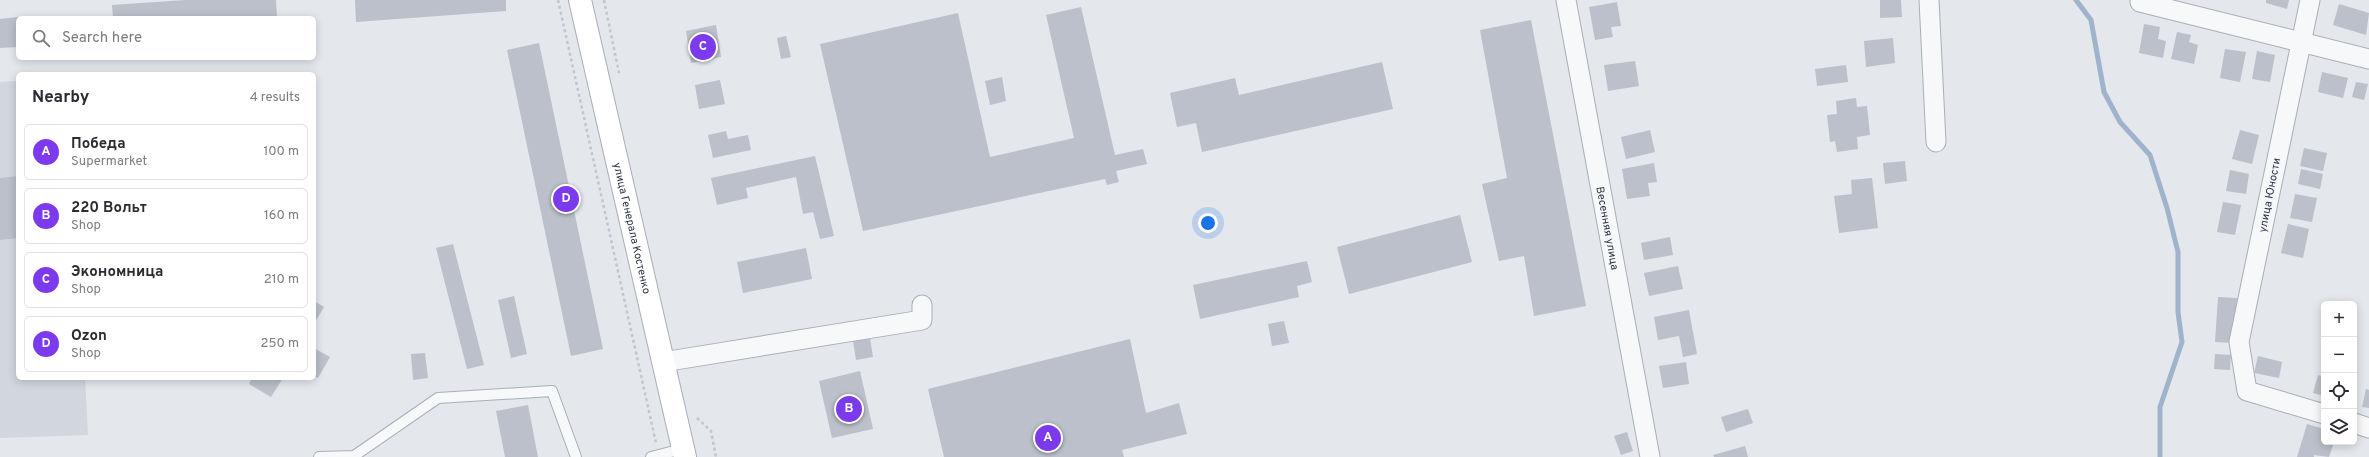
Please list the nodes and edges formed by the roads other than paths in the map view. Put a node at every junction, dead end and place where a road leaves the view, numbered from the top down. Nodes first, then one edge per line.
1 (580, 0) edge
2 (1566, 0) edge
3 (1929, 0) edge
4 (2310, 0) edge
5 (2140, 2) dead end
6 (2300, 41) junction
7 (2369, 59) edge
8 (1936, 142) dead end
9 (922, 304) dead end
10 (663, 362) junction
11 (2321, 413) edge
12 (2357, 424) edge
13 (2369, 428) edge
14 (684, 453) edge
15 (655, 456) edge
16 (319, 457) edge
17 (576, 457) edge
18 (1650, 457) edge

1 - 10 main road, улица Генерала Костенко
2 - 18 street, Весенняя улица
3 - 8 street
4 - 6 street, улица Юности
5 - 6 street
6 - 7 street
6 - 11 street, улица Юности
9 - 10 street
10 - 14 main road, улица Генерала Костенко
12 - 13 street
14 - 15 lane
16 - 17 lane

